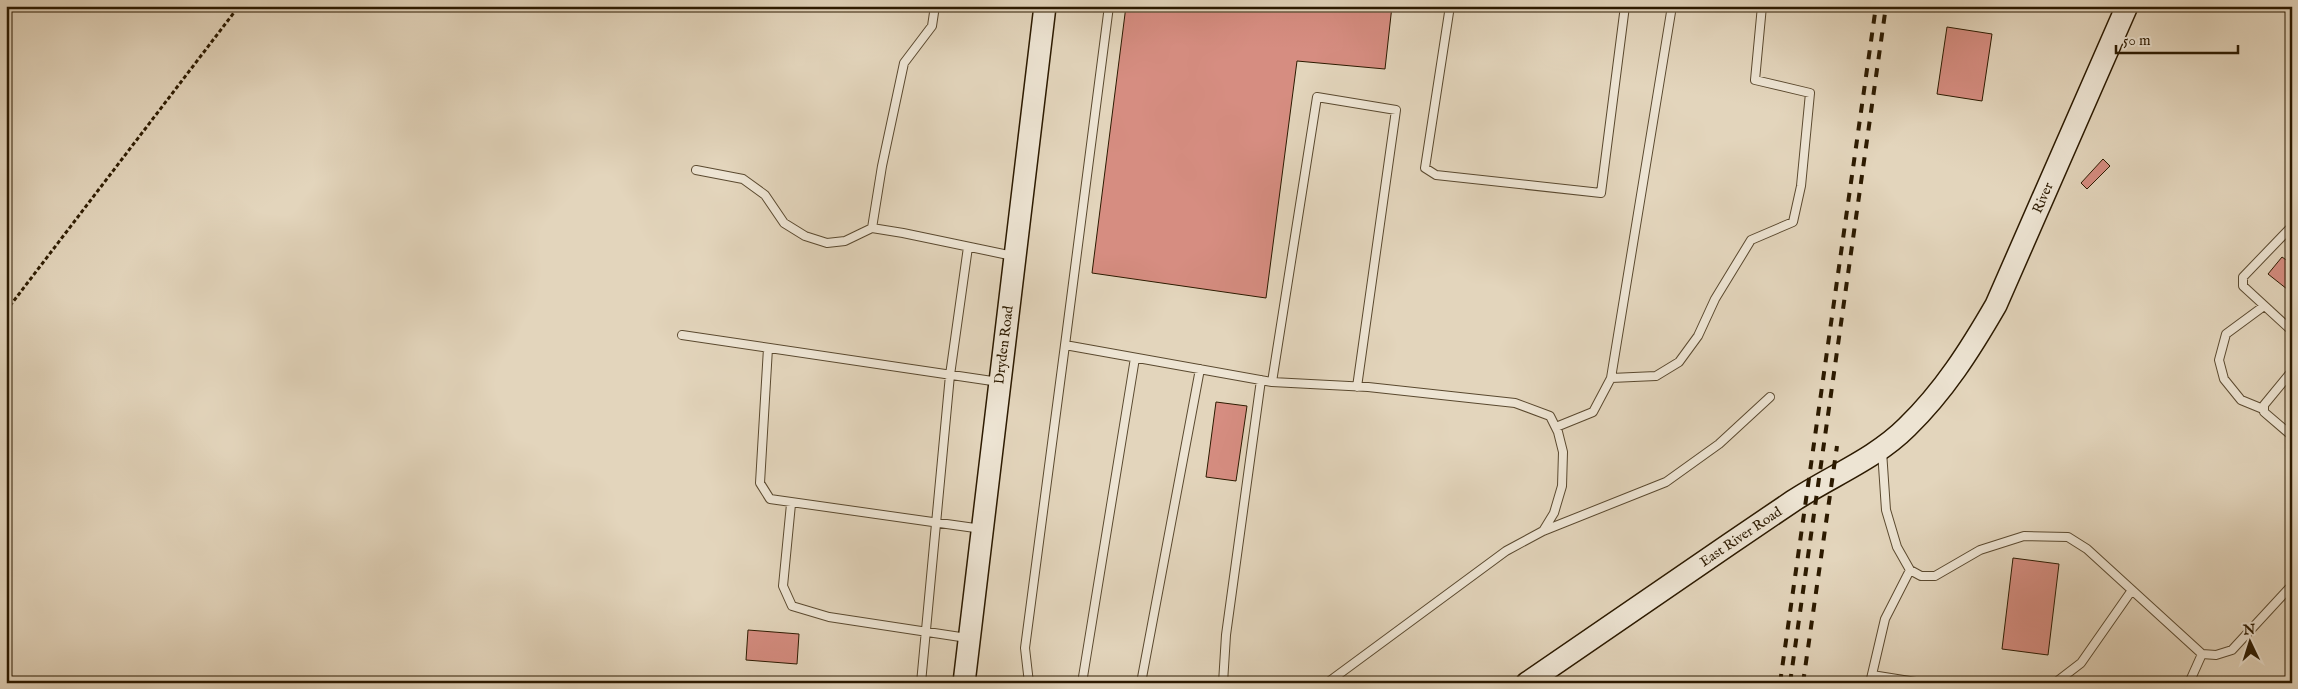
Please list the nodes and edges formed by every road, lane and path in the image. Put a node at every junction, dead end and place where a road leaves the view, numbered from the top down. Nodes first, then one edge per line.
1 (240, 6) edge
2 (935, 6) edge
3 (1045, 6) edge
4 (1109, 6) edge
5 (1450, 6) edge
6 (1626, 6) edge
7 (1672, 6) edge
8 (1762, 6) edge
9 (2127, 6) edge
10 (696, 170) dead end
11 (2292, 226) edge
12 (872, 228) junction
13 (968, 247) junction
14 (1015, 257) junction
15 (2264, 306) junction
16 (6, 311) edge
17 (2292, 331) edge
18 (682, 335) dead end
19 (1065, 345) junction
20 (768, 348) junction
21 (1135, 358) junction
22 (1200, 369) junction
23 (2292, 371) edge
24 (950, 375) junction
25 (1611, 378) junction
26 (1261, 380) junction
27 (1272, 382) junction
28 (1000, 383) junction
29 (1947, 384) joint
30 (1357, 387) junction
31 (1770, 398) dead end
32 (2264, 409) junction
33 (1556, 427) junction
34 (2292, 436) edge
35 (1882, 448) junction
36 (791, 504) junction
37 (936, 523) junction
38 (982, 529) junction
39 (1543, 530) junction
40 (1910, 570) junction
41 (2292, 585) edge
42 (2132, 590) junction
43 (926, 632) junction
44 (970, 639) junction
45 (2202, 654) junction
46 (1871, 679) edge
47 (921, 683) edge
48 (964, 683) edge
49 (1029, 683) edge
50 (1082, 683) edge
51 (1141, 683) edge
52 (1223, 683) edge
53 (1327, 683) edge
54 (1528, 683) edge
55 (1922, 683) edge
56 (2055, 683) edge
57 (2189, 683) edge

1 - 16 path
2 - 12 lane
3 - 14 street, Dryden Road
4 - 19 lane
5 - 6 lane
7 - 25 lane
8 - 25 lane
9 - 29 street, River
10 - 12 lane
11 - 15 lane
12 - 13 lane
13 - 14 lane
13 - 24 lane
14 - 28 street, Dryden Road
15 - 17 lane
15 - 32 lane
18 - 20 lane
19 - 21 lane
19 - 49 lane
20 - 24 lane
20 - 36 lane
21 - 22 lane
21 - 50 lane
22 - 26 lane
22 - 51 lane
23 - 32 lane
24 - 28 lane
24 - 37 lane
25 - 33 lane
26 - 27 lane
26 - 52 lane
27 - 30 lane
27 - 30 lane
28 - 38 street, Dryden Road
29 - 35 street, East River Road
30 - 33 lane
31 - 39 lane
32 - 34 lane
33 - 39 lane
35 - 40 lane
35 - 54 street, East River Road
36 - 37 lane
36 - 43 lane
37 - 38 lane
37 - 43 lane
38 - 44 street, Dryden Road
39 - 53 lane
40 - 42 lane
40 - 46 lane
41 - 45 lane
42 - 45 lane
42 - 56 lane
43 - 44 lane
43 - 47 lane
44 - 48 street, Dryden Road
45 - 57 lane
46 - 55 lane

